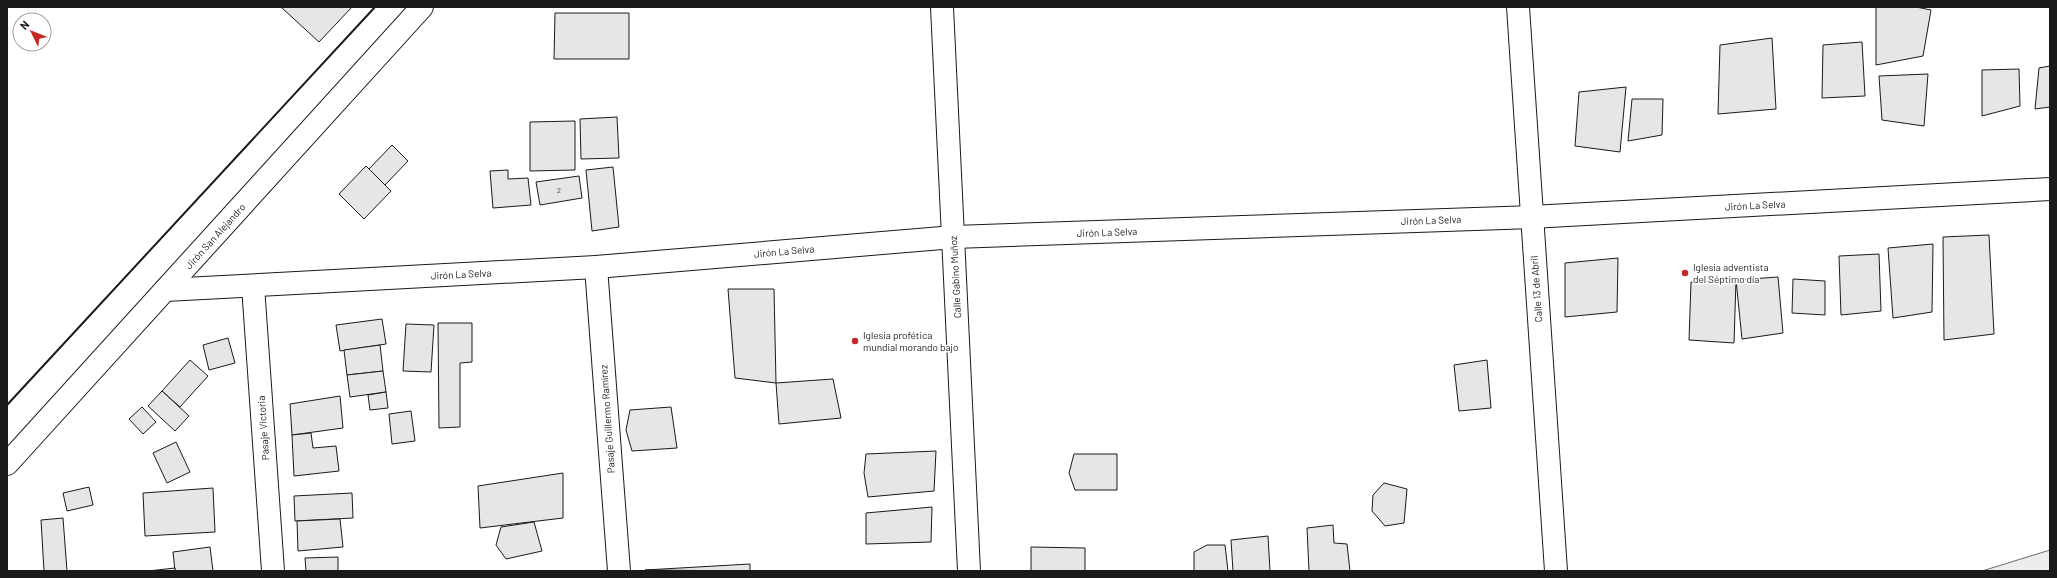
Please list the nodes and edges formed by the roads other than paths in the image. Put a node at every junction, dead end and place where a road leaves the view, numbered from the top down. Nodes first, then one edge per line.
1 (422, 7) edge
2 (942, 7) edge
3 (1518, 7) edge
4 (2050, 189) edge
5 (1531, 217) junction
6 (954, 237) junction
7 (596, 267) junction
8 (253, 286) junction
9 (165, 290) junction
10 (7, 464) edge
11 (273, 571) edge
12 (619, 571) edge
13 (970, 571) edge
14 (1556, 571) edge

1 - 9 street, Jirón San Alejandro
2 - 6 street, Calle Gabino Muñoz
3 - 5 street, Calle 13 de Abril
4 - 5 street, Jirón La Selva
5 - 6 street, Jirón La Selva
5 - 14 street, Calle 13 de Abril
6 - 7 street, Jirón La Selva
6 - 13 street, Calle Gabino Muñoz
7 - 8 street, Jirón La Selva
7 - 12 street, Pasaje Guillermo Ramírez
8 - 9 street, Jirón La Selva
8 - 11 street, Pasaje Victoria
9 - 10 street, Jirón San Alejandro

